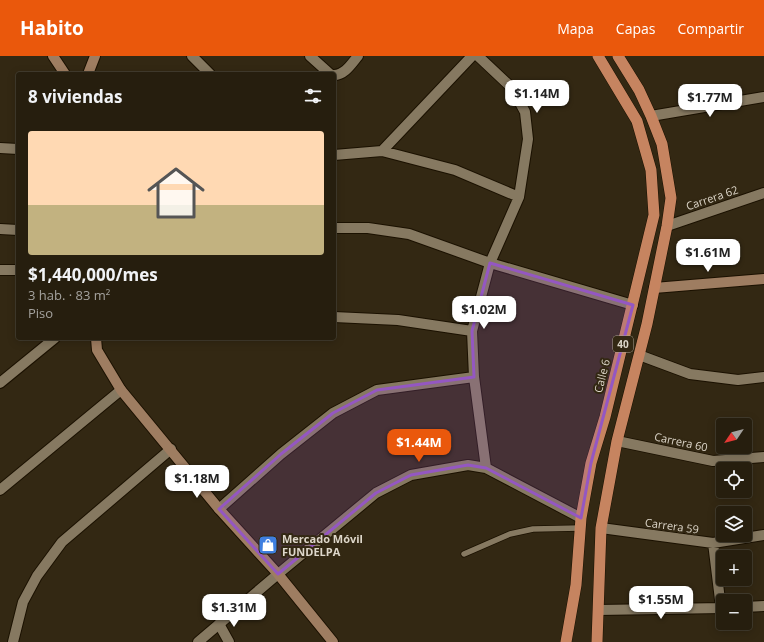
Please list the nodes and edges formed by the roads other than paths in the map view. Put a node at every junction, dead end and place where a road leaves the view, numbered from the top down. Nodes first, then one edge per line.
1 (53, 56) edge
2 (95, 56) edge
3 (192, 56) edge
4 (310, 56) edge
5 (358, 56) edge
6 (472, 56) edge
7 (478, 56) edge
8 (598, 56) edge
9 (618, 56) edge
10 (64, 72) edge
11 (89, 72) edge
12 (208, 72) edge
13 (328, 72) edge
14 (336, 75) edge
15 (764, 97) edge
16 (652, 116) junction
17 (0, 148) edge
18 (16, 149) edge
19 (382, 151) junction
20 (336, 155) edge
21 (764, 193) edge
22 (519, 197) junction
23 (667, 226) junction
24 (336, 228) edge
25 (0, 229) edge
26 (16, 230) edge
27 (490, 263) junction
28 (16, 270) edge
29 (2, 272) edge
30 (764, 280) edge
31 (654, 288) junction
32 (633, 304) junction
33 (336, 317) edge
34 (472, 331) junction
35 (53, 340) edge
36 (96, 340) edge
37 (639, 356) junction
38 (474, 377) junction
39 (764, 377) edge
40 (0, 384) edge
41 (120, 390) junction
42 (617, 441) junction
43 (171, 449) junction
44 (764, 457) edge
45 (486, 468) junction
46 (0, 490) edge
47 (219, 509) junction
48 (581, 523) junction
49 (601, 528) junction
50 (764, 535) edge
51 (713, 543) junction
52 (464, 554) dead end
53 (278, 574) junction
54 (720, 594) edge
55 (764, 606) edge
56 (752, 607) edge
57 (716, 608) edge
58 (598, 610) junction
59 (219, 624) junction
60 (13, 642) edge
61 (198, 642) edge
62 (229, 642) edge
63 (333, 642) edge
64 (566, 642) edge
65 (597, 642) edge

1 - 10 main road
2 - 11 main road
3 - 12 street
4 - 13 street
5 - 14 street
6 - 19 street
7 - 22 street
8 - 32 highway, Calle 6 / 40
9 - 16 highway, 40
15 - 16 street
16 - 23 highway, 40
17 - 18 street
19 - 20 street
19 - 22 street
21 - 23 street, Carrera 62
22 - 27 street
23 - 31 highway, 40
24 - 27 street
25 - 26 street
27 - 32 street
27 - 34 street
28 - 29 street
30 - 31 main road
31 - 37 highway, 40
32 - 48 highway, Calle 6 / 40
33 - 34 street
34 - 38 street
35 - 40 street
36 - 41 main road
37 - 39 street
37 - 42 highway, 40
38 - 45 street
38 - 47 street
41 - 43 main road
41 - 46 street
42 - 44 street, Carrera 60
42 - 49 highway, 40
43 - 47 main road
43 - 60 street
45 - 48 street
45 - 53 street
47 - 53 main road
48 - 52 lane
48 - 64 highway, Calle 6 / 40
49 - 51 street, Carrera 59
49 - 58 highway, 40
50 - 51 street, Carrera 59
51 - 54 street
53 - 59 street
53 - 63 main road
55 - 56 street
57 - 58 street
58 - 65 highway, 40
59 - 61 street
59 - 62 street

